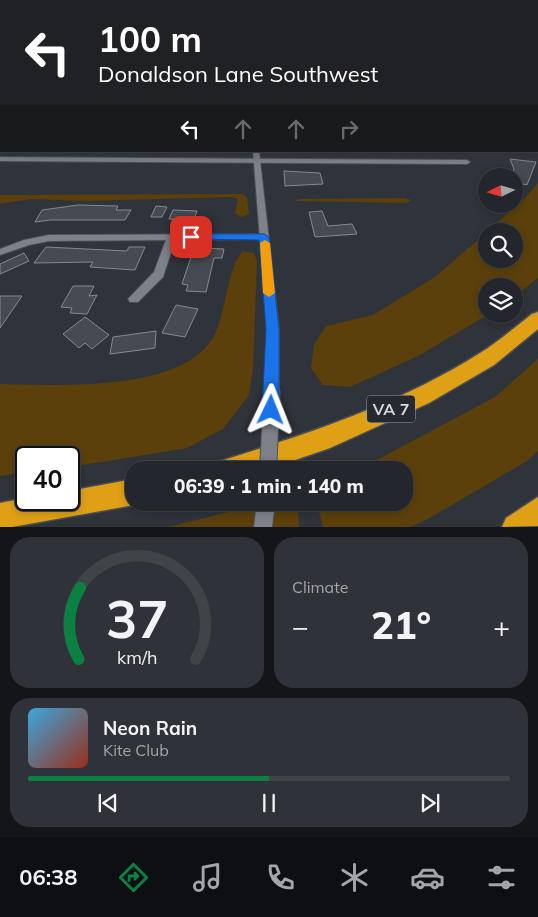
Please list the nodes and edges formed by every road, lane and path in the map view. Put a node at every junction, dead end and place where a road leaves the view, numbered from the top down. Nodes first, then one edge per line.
1 (55, 152) edge
2 (256, 156) edge
3 (0, 158) edge
4 (48, 159) junction
5 (467, 162) dead end
6 (172, 237) junction
7 (264, 237) junction
8 (0, 252) edge
9 (134, 299) dead end
10 (538, 319) edge
11 (258, 461) edge
12 (268, 461) edge
13 (125, 494) edge
14 (538, 510) edge
15 (265, 511) edge
16 (0, 516) edge
17 (263, 527) edge
18 (514, 527) edge

1 - 4 street
2 - 4 street
2 - 5 street
2 - 7 street
3 - 4 street
6 - 7 street
6 - 8 street
6 - 9 street
7 - 12 street, bridge
10 - 11 highway, VA 7
13 - 16 highway
14 - 18 highway
15 - 17 street

